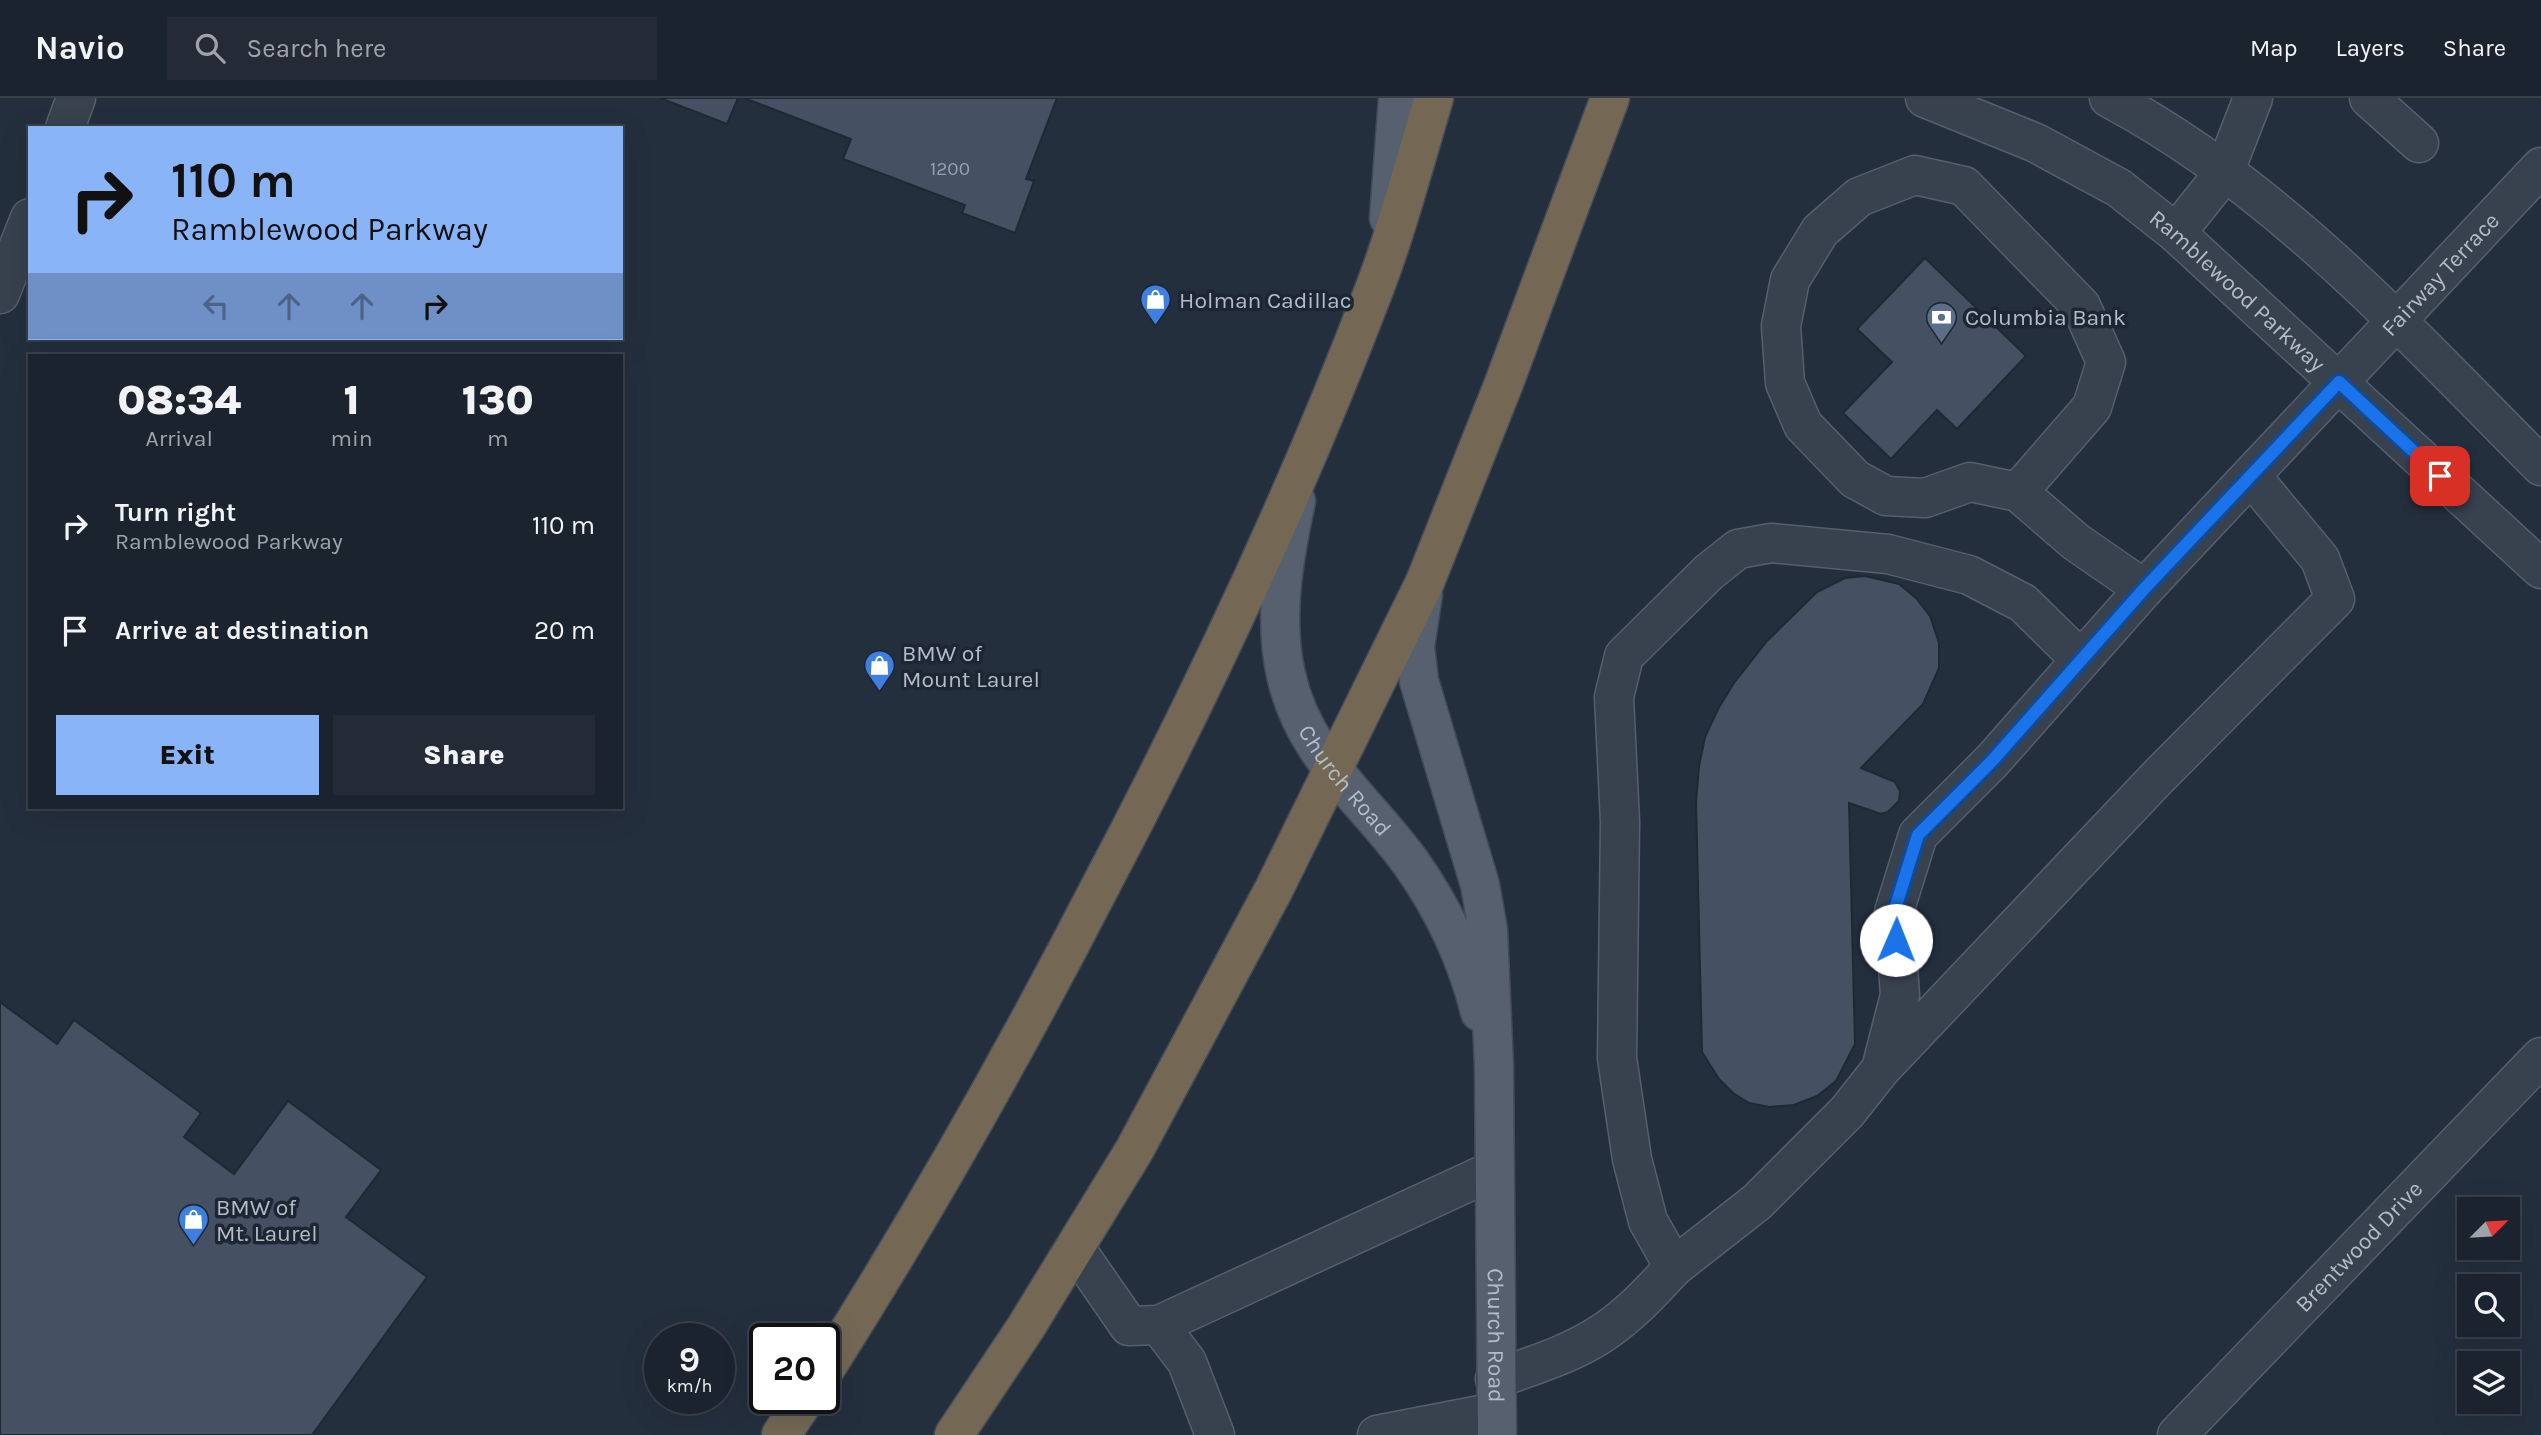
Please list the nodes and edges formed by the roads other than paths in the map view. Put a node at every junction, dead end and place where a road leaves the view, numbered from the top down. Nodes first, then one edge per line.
1 (76, 98) edge
2 (1398, 98) edge
3 (1434, 98) edge
4 (1610, 98) edge
5 (1925, 98) edge
6 (2109, 98) edge
7 (2253, 98) edge
8 (2369, 98) edge
9 (66, 126) edge
10 (2419, 143) dead end
11 (2541, 167) edge
12 (2224, 173) junction
13 (28, 223) edge
14 (2176, 233) junction
15 (1384, 262) junction
16 (0, 294) edge
17 (2396, 320) junction
18 (2339, 382) junction
19 (2541, 466) edge
20 (1301, 471) junction
21 (2252, 477) junction
22 (2018, 492) junction
23 (2541, 569) edge
24 (1425, 582) junction
25 (2144, 589) junction
26 (2081, 660) junction
27 (1332, 771) junction
28 (2541, 1057) edge
29 (1494, 1067) junction
30 (1881, 1069) junction
31 (1494, 1170) junction
32 (1075, 1248) junction
33 (1674, 1267) junction
34 (1159, 1325) junction
35 (840, 1345) edge
36 (1496, 1409) edge
37 (795, 1414) edge
38 (781, 1435) edge
39 (954, 1435) edge
40 (1215, 1435) edge
41 (1377, 1435) edge
42 (2177, 1435) edge

1 - 9 street
2 - 15 main road
3 - 15 highway
4 - 24 highway
5 - 14 street, Ramblewood Parkway
6 - 12 street
7 - 12 street
8 - 10 street
11 - 17 street, Fairway Terrace
12 - 14 street
12 - 17 street
13 - 16 street
14 - 18 street, Ramblewood Parkway
15 - 20 highway
17 - 18 street, Fairway Terrace
17 - 19 street
18 - 21 street, Fairway Terrace
18 - 23 street, Ramblewood Parkway
20 - 27 main road, Church Road
20 - 35 highway
21 - 25 street, Fairway Terrace
21 - 30 street
22 - 22 street
22 - 25 street
24 - 27 highway
24 - 29 main road, Church Road
25 - 26 street, Fairway Terrace
26 - 30 street, Fairway Terrace
26 - 33 street
27 - 29 main road, Church Road
27 - 32 highway
28 - 42 street, Brentwood Drive
29 - 31 main road, Church Road
30 - 33 street
31 - 34 street
31 - 36 main road, Church Road
32 - 34 street
32 - 39 highway
33 - 36 street
34 - 40 street
36 - 41 street
37 - 38 highway

